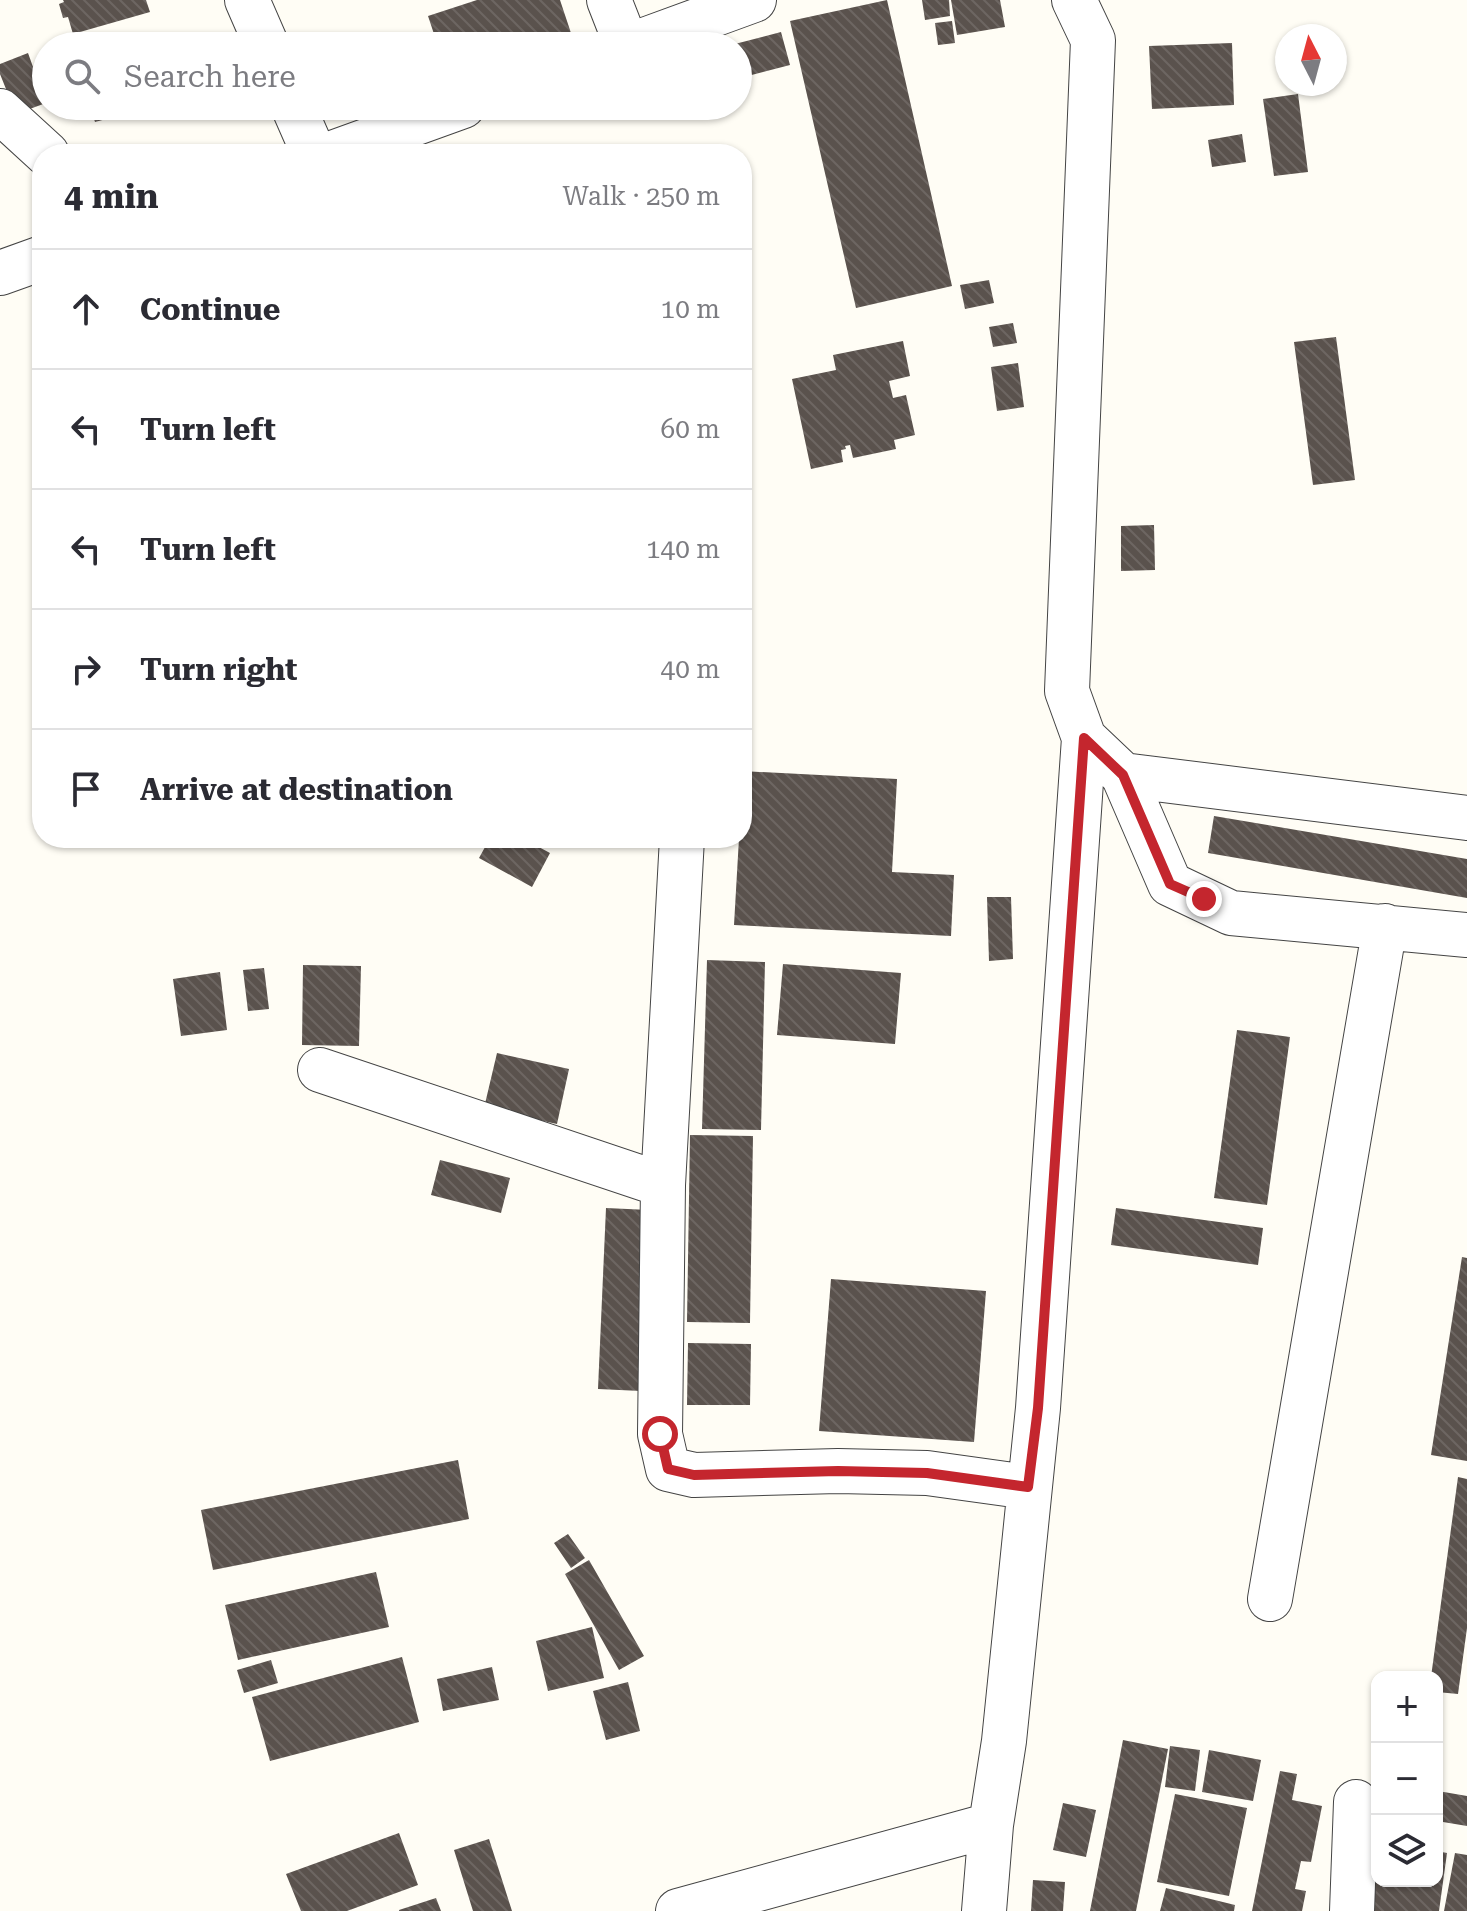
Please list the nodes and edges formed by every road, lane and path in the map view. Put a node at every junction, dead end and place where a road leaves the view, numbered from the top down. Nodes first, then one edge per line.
1 (247, 0) edge
2 (609, 0) edge
3 (754, 0) edge
4 (1074, 0) edge
5 (1095, 20) edge
6 (261, 32) edge
7 (622, 32) edge
8 (666, 32) edge
9 (0, 111) edge
10 (299, 120) edge
11 (430, 120) edge
12 (36, 144) edge
13 (310, 144) edge
14 (373, 144) edge
15 (32, 262) edge
16 (0, 273) edge
17 (1084, 738) junction
18 (1123, 775) junction
19 (1467, 818) edge
20 (681, 848) edge
21 (1385, 926) junction
22 (1467, 935) edge
23 (320, 1070) dead end
24 (663, 1185) junction
25 (1028, 1487) junction
26 (1270, 1599) dead end
27 (1356, 1802) dead end
28 (991, 1825) junction
29 (678, 1911) edge
30 (984, 1911) edge
31 (1352, 1911) edge

1 - 6 street
2 - 7 street
3 - 8 street
4 - 5 street
5 - 17 street
9 - 12 street
10 - 13 street
11 - 14 street
15 - 16 street
17 - 18 street
17 - 25 street
18 - 19 street
18 - 21 street
20 - 24 street
21 - 22 street
21 - 26 street
23 - 24 street
24 - 25 street
25 - 28 street
27 - 31 street
28 - 29 street
28 - 30 street

